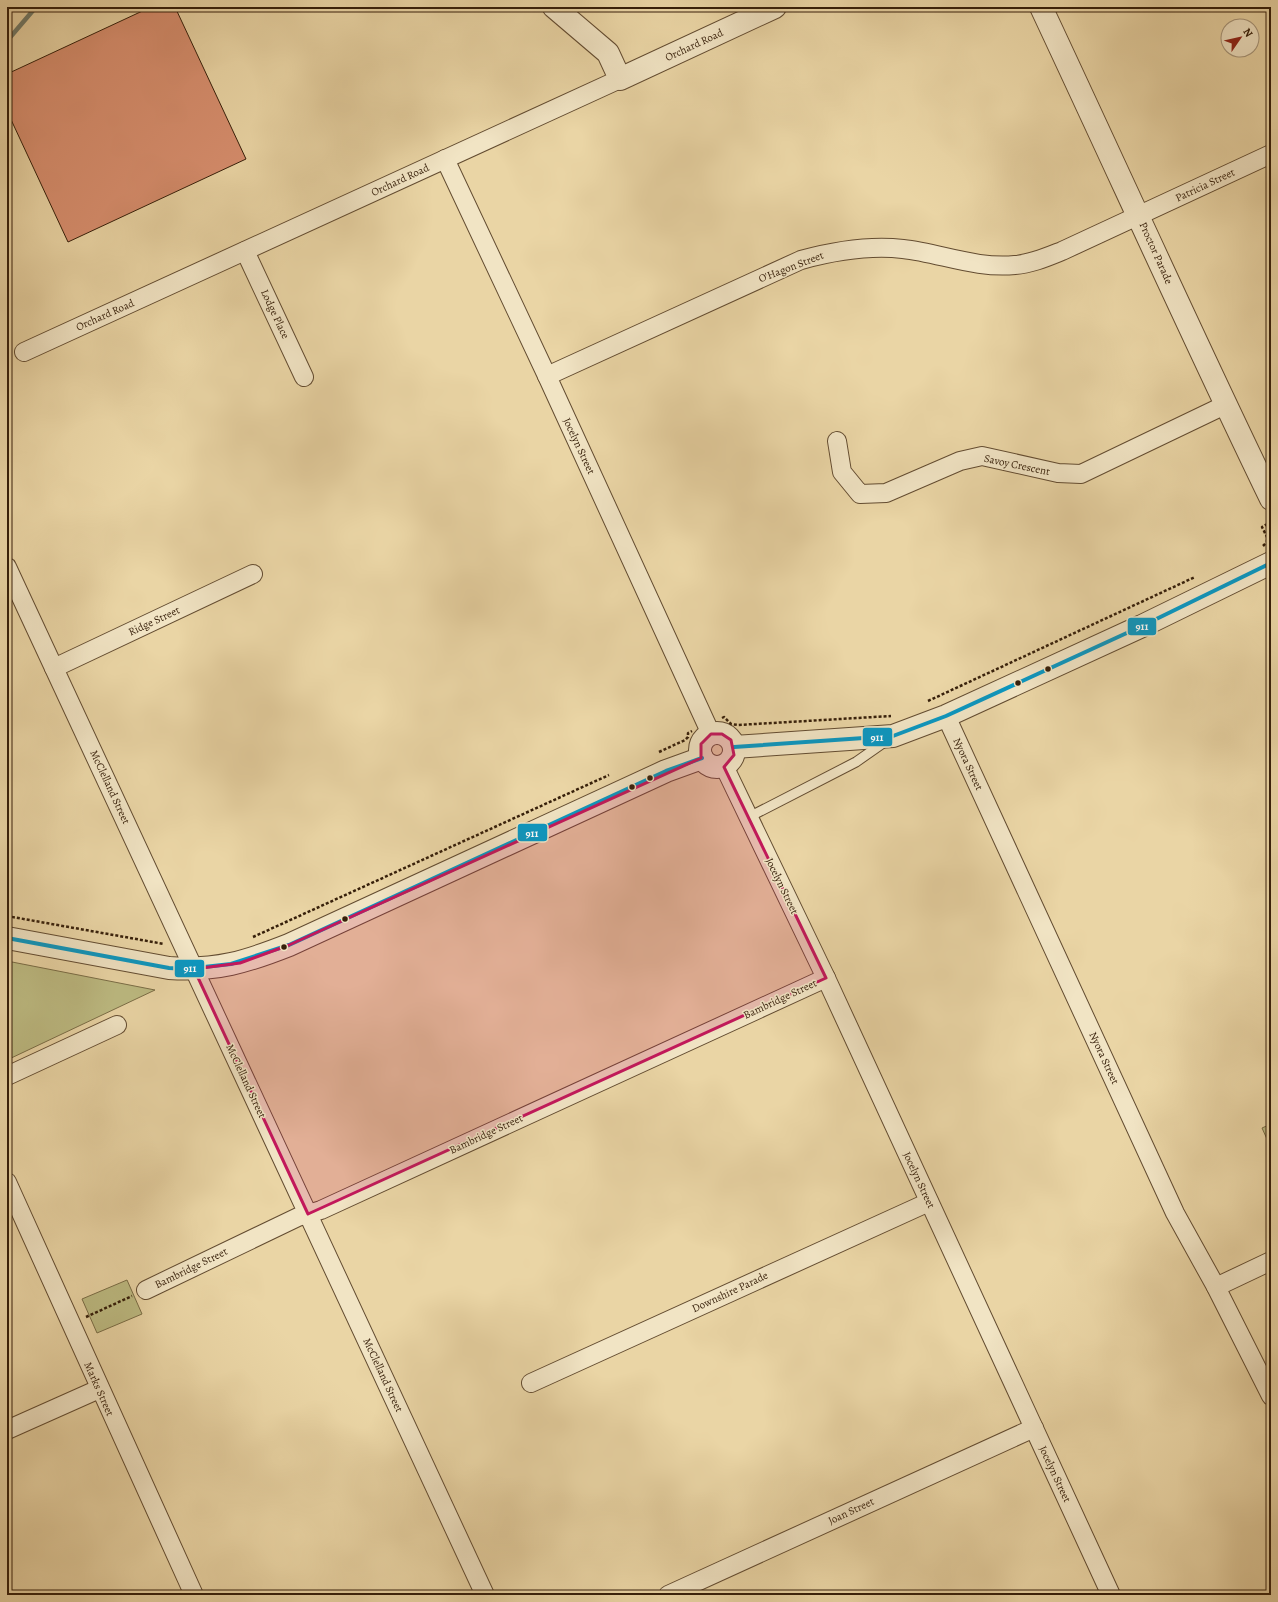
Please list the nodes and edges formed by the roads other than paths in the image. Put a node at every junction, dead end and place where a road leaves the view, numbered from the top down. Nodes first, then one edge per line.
1 (554, 7) edge
2 (775, 7) edge
3 (1041, 7) edge
4 (620, 79) junction
5 (1271, 154) edge
6 (444, 159) junction
7 (1140, 216) junction
8 (246, 251) junction
9 (24, 352) dead end
10 (547, 376) junction
11 (304, 377) dead end
12 (1226, 405) junction
13 (837, 441) dead end
14 (1271, 499) edge
15 (1264, 556) edge
16 (7, 567) edge
17 (253, 574) dead end
18 (54, 668) junction
19 (946, 716) junction
20 (711, 734) junction
21 (893, 736) junction
22 (734, 747) junction
23 (702, 758) junction
24 (724, 766) junction
25 (749, 817) junction
26 (7, 938) edge
27 (194, 969) junction
28 (826, 978) junction
29 (117, 1025) dead end
30 (7, 1076) edge
31 (9, 1189) edge
32 (929, 1202) junction
33 (308, 1214) junction
34 (1271, 1261) edge
35 (1216, 1287) junction
36 (146, 1290) road end
37 (531, 1383) dead end
38 (99, 1388) junction
39 (1271, 1396) edge
40 (1034, 1428) junction
41 (7, 1430) edge
42 (194, 1595) edge
43 (485, 1595) edge
44 (668, 1595) edge
45 (1112, 1595) edge

1 - 4 street
2 - 4 street, Orchard Road
3 - 7 street, Proctor Parade
4 - 6 street, Orchard Road
5 - 7 street, Patricia Street
6 - 8 street, Orchard Road
6 - 10 street, Jocelyn Street
7 - 10 street, O'Hagon Street
7 - 12 street, Proctor Parade
8 - 9 street, Orchard Road
8 - 11 street, Lodge Place
10 - 20 street, Jocelyn Street
12 - 13 street, Savoy Crescent
12 - 14 street, Proctor Parade
15 - 19 street
16 - 18 street, McClelland Street
17 - 18 street, Ridge Street
18 - 27 street, McClelland Street
19 - 21 street
19 - 35 street, Nyora Street
20 - 22 street
20 - 23 street
21 - 22 street
21 - 25 lane
22 - 24 street
23 - 24 street
23 - 27 street
24 - 25 street, Jocelyn Street
25 - 28 street, Jocelyn Street
26 - 27 street
27 - 33 street, McClelland Street
28 - 32 street, Jocelyn Street
28 - 33 street, Bambridge Street
29 - 30 street
31 - 38 street, Marks Street
32 - 37 street, Downshire Parade
32 - 40 street, Jocelyn Street
33 - 36 street, Bambridge Street
33 - 43 street, McClelland Street
34 - 35 street
35 - 39 street, Nyora Street
38 - 41 street
38 - 42 street, Marks Street
40 - 44 street, Joan Street
40 - 45 street, Jocelyn Street

